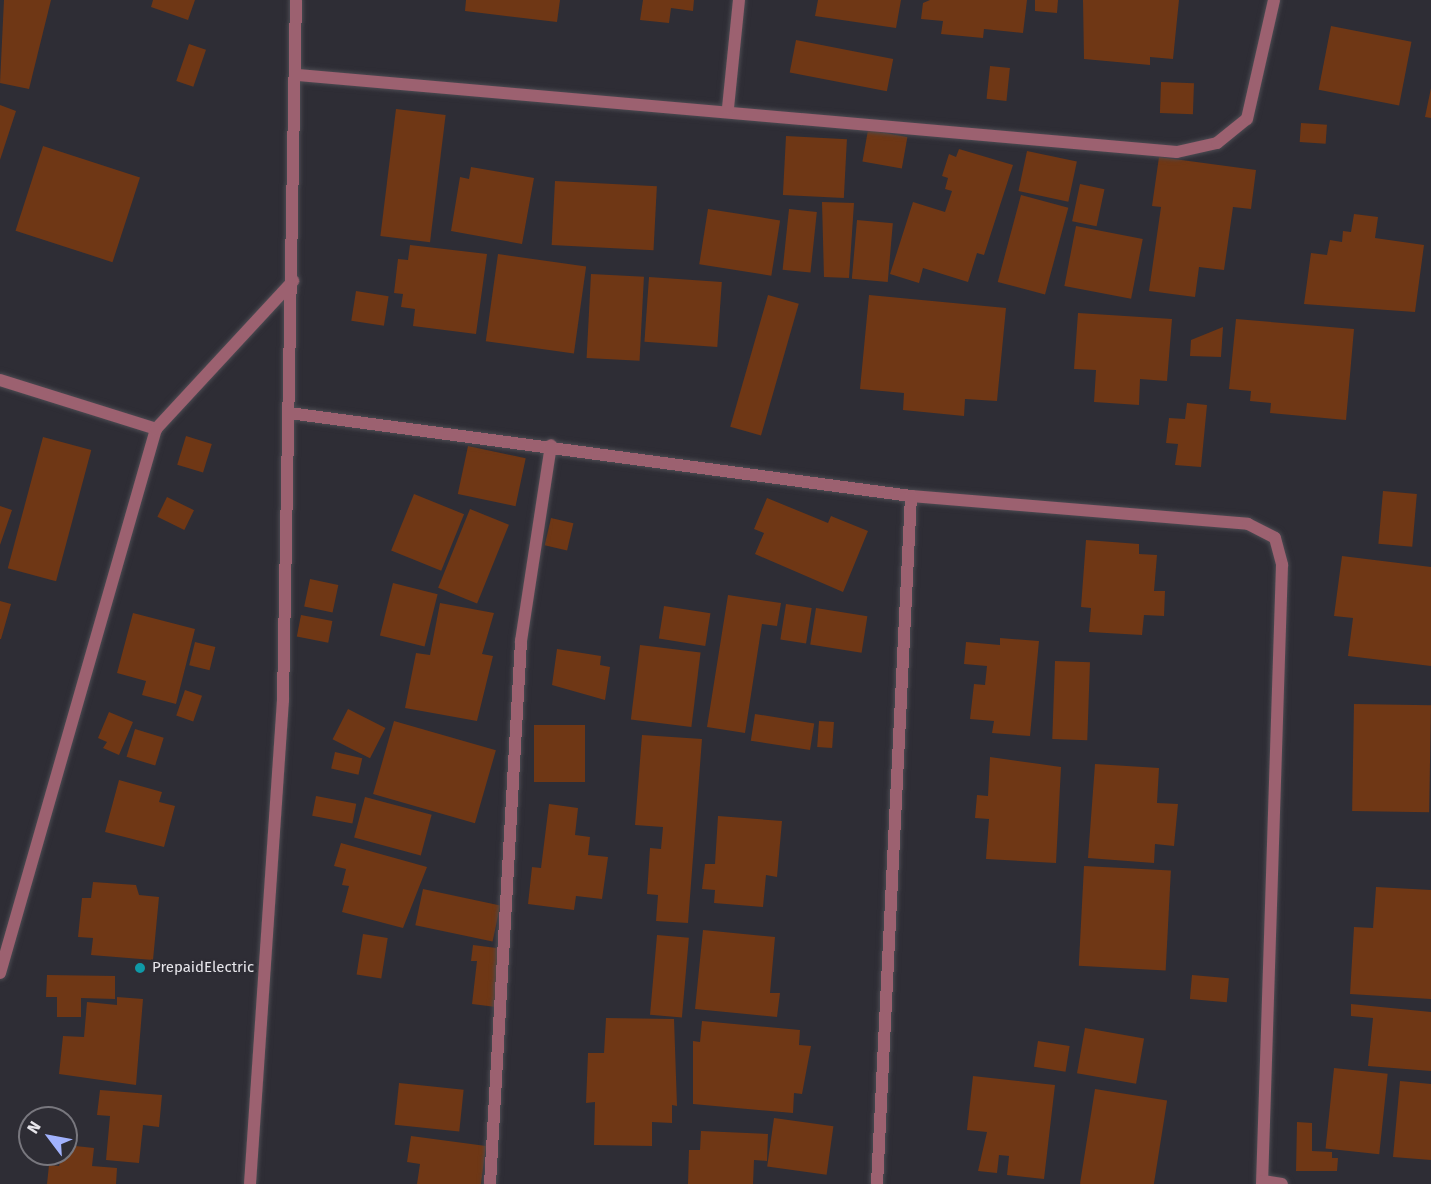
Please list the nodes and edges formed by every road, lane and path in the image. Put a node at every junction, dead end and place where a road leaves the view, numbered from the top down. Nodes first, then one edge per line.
1 (296, 0) edge
2 (739, 0) edge
3 (1274, 0) edge
4 (298, 75) junction
5 (728, 108) junction
6 (293, 281) junction
7 (0, 380) edge
8 (289, 413) junction
9 (156, 429) junction
10 (551, 445) junction
11 (911, 496) junction
12 (0, 973) edge
13 (1262, 1183) edge
14 (250, 1184) edge
15 (490, 1184) edge
16 (877, 1184) edge
17 (1282, 1184) edge

1 - 4 street
2 - 5 street
3 - 5 street
4 - 5 street
4 - 6 street
6 - 8 street
6 - 9 street
7 - 9 street
8 - 10 street
8 - 14 street
9 - 12 street
10 - 11 street
10 - 15 street
11 - 13 street
11 - 16 street
13 - 17 street

